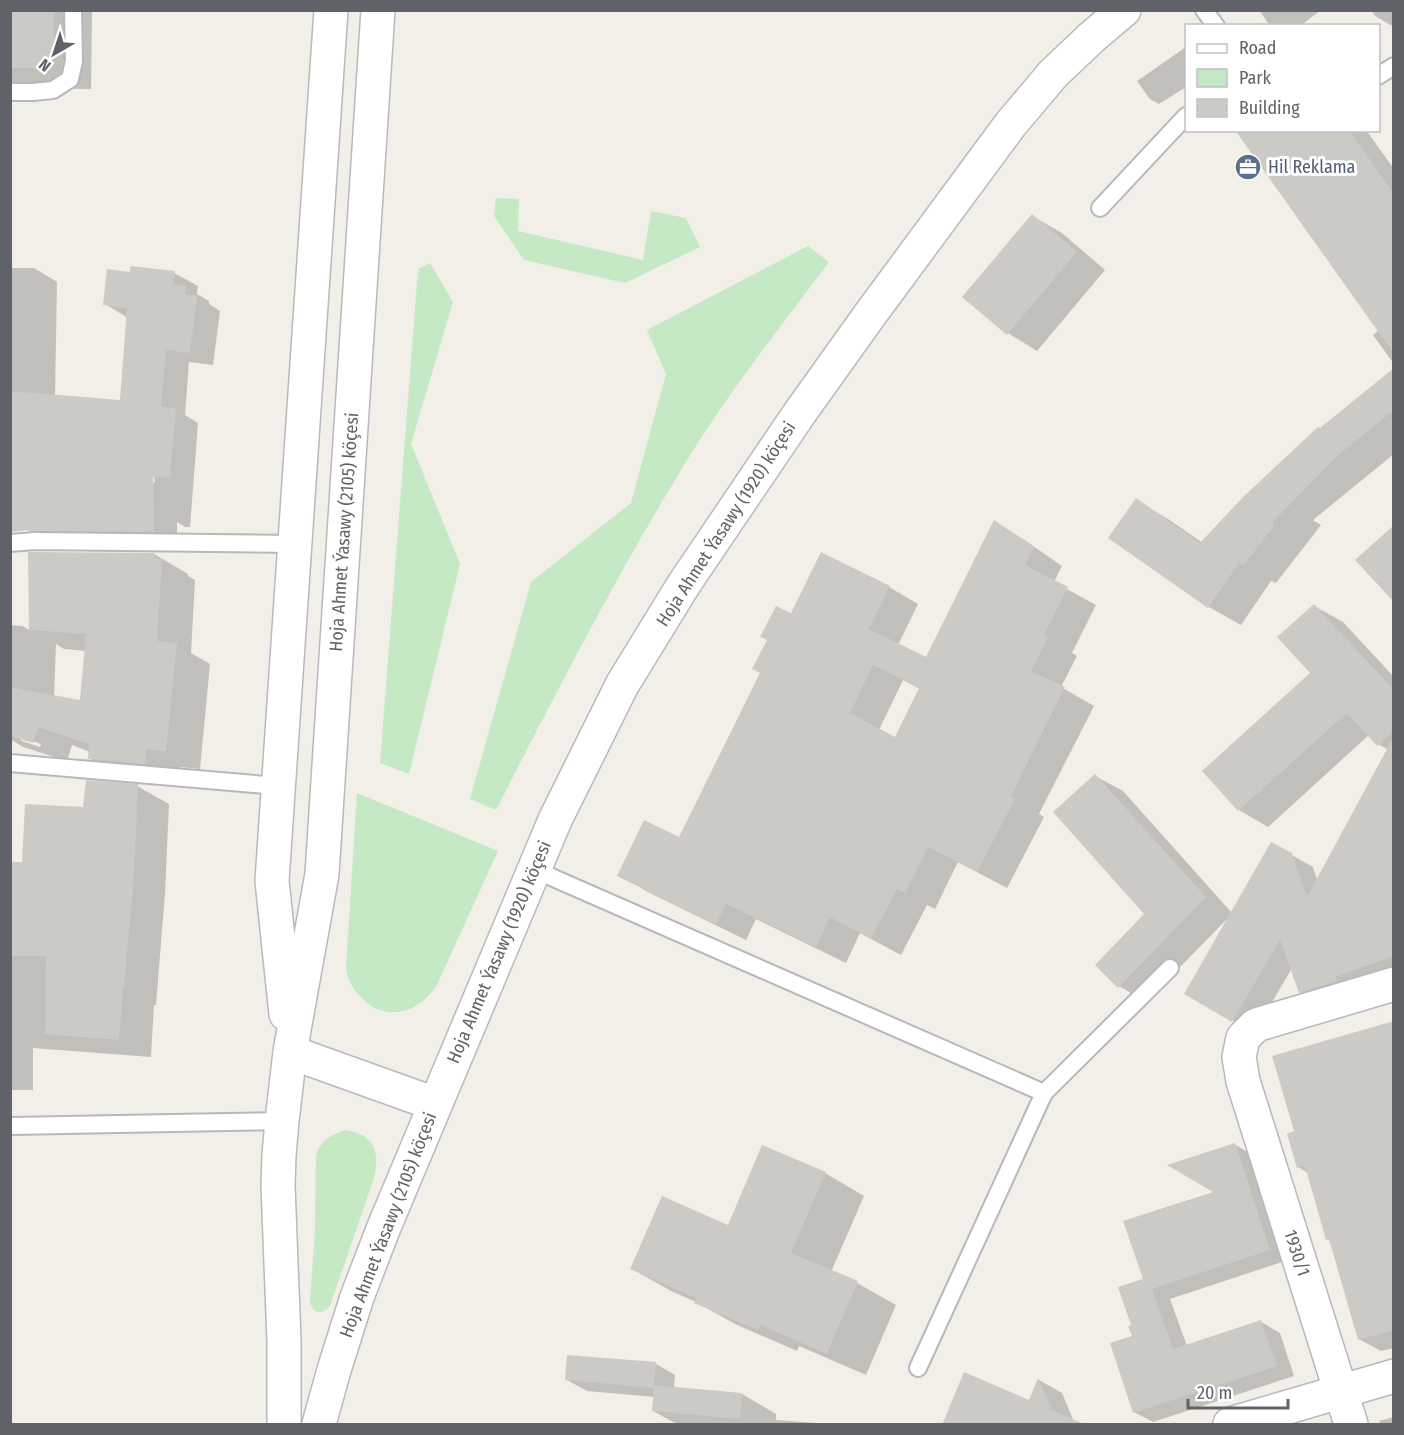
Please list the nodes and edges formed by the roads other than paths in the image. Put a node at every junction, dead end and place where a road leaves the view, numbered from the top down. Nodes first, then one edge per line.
1 (73, 10) edge
2 (331, 10) edge
3 (378, 10) edge
4 (1124, 10) edge
5 (1204, 10) edge
6 (1214, 24) edge
7 (1394, 66) edge
8 (1380, 75) edge
9 (10, 92) edge
10 (1185, 117) edge
11 (1100, 208) dead end
12 (10, 543) edge
13 (295, 544) junction
14 (10, 763) edge
15 (278, 786) junction
16 (533, 869) junction
17 (1170, 969) dead end
18 (1394, 984) edge
19 (290, 1052) junction
20 (1044, 1093) junction
21 (435, 1104) junction
22 (282, 1121) junction
23 (10, 1126) edge
24 (918, 1368) dead end
25 (1394, 1376) edge
26 (1341, 1392) junction
27 (284, 1425) edge
28 (319, 1425) edge
29 (1230, 1425) edge
30 (1351, 1425) edge

1 - 9 lane
2 - 13 street, Hoja Ahmet Ýasawy (2105) köçesi
3 - 19 street, Hoja Ahmet Ýasawy (2105) köçesi
4 - 16 street, Hoja Ahmet Ýasawy (1920) köçesi
5 - 6 lane
7 - 8 lane
10 - 11 lane
12 - 13 lane
13 - 15 street, Hoja Ahmet Ýasawy (2105) köçesi
14 - 15 lane
15 - 19 street, Hoja Ahmet Ýasawy (2105) köçesi
16 - 20 lane
16 - 21 street, Hoja Ahmet Ýasawy (1920) köçesi
17 - 20 lane
18 - 26 street, 1930/1
19 - 21 street, Hoja Ahmet Ýasawy (2105) köçesi
19 - 22 street, Hoja Ahmet Ýasawy (2105) köçesi
20 - 24 lane
21 - 28 street, Hoja Ahmet Ýasawy (2105) köçesi
22 - 23 lane
22 - 27 street, Hoja Ahmet Ýasawy (2105) köçesi
25 - 26 street
26 - 29 street
26 - 30 street, 1930/1

